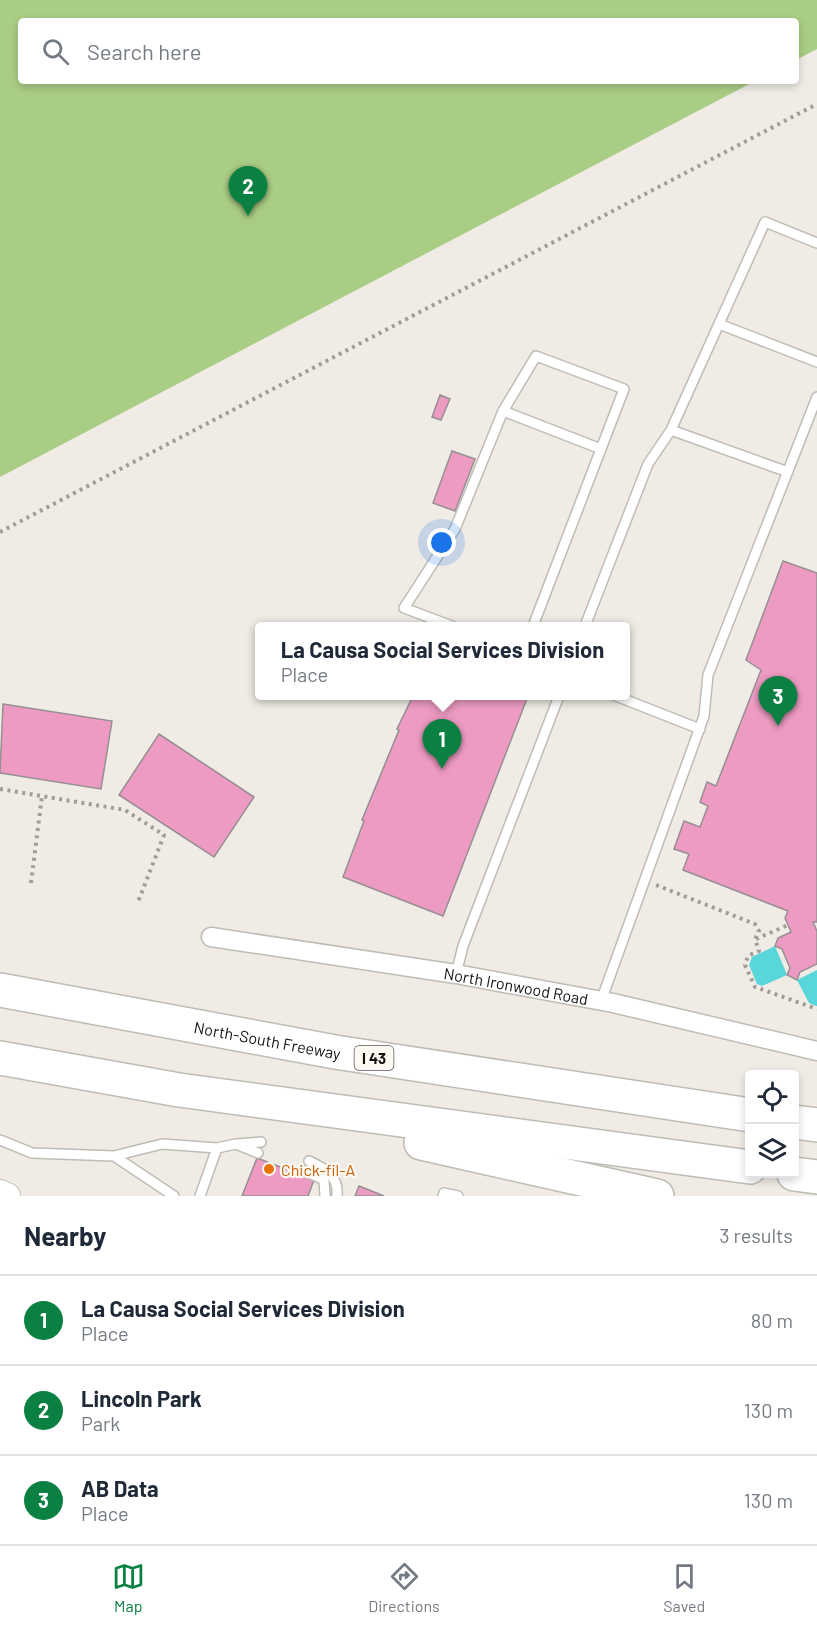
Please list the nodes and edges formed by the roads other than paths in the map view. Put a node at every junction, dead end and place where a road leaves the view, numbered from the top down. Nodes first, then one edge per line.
1 (817, 243) edge
2 (719, 324) junction
3 (817, 362) edge
4 (817, 397) edge
5 (503, 411) junction
6 (671, 430) junction
7 (601, 450) junction
8 (788, 472) junction
9 (439, 622) edge
10 (535, 622) edge
11 (587, 622) edge
12 (557, 700) edge
13 (626, 700) edge
14 (700, 729) junction
15 (211, 937) dead end
16 (456, 974) junction
17 (0, 990) edge
18 (601, 1001) junction
19 (817, 1051) edge
20 (0, 1058) edge
21 (179, 1090) junction
22 (745, 1114) edge
23 (799, 1123) edge
24 (817, 1125) edge
25 (0, 1140) edge
26 (261, 1142) dead end
27 (236, 1144) junction
28 (217, 1148) junction
29 (258, 1153) dead end
30 (114, 1156) junction
31 (309, 1161) dead end
32 (745, 1166) edge
33 (305, 1171) dead end
34 (0, 1193) edge
35 (7, 1196) edge
36 (174, 1196) edge
37 (200, 1196) edge
38 (325, 1196) edge
39 (337, 1196) edge
40 (443, 1196) edge
41 (459, 1196) edge
42 (657, 1196) edge

1 - 2 lane
2 - 3 lane
2 - 6 lane
4 - 8 lane
5 - 7 lane
5 - 7 lane
5 - 9 lane
6 - 8 lane
6 - 11 lane
7 - 10 lane
8 - 14 lane
12 - 16 lane
13 - 14 lane
14 - 18 lane
15 - 16 street, North Ironwood Road
16 - 18 street, North Ironwood Road
17 - 22 highway, North-South Freeway / I 43
18 - 19 street, North Ironwood Road
20 - 21 highway
21 - 32 highway
21 - 42 highway
23 - 24 highway
25 - 30 lane
26 - 27 lane
27 - 28 lane
27 - 29 lane
28 - 30 lane
28 - 37 lane
30 - 36 lane
31 - 39 lane
33 - 38 lane
34 - 35 main road
40 - 41 lane

